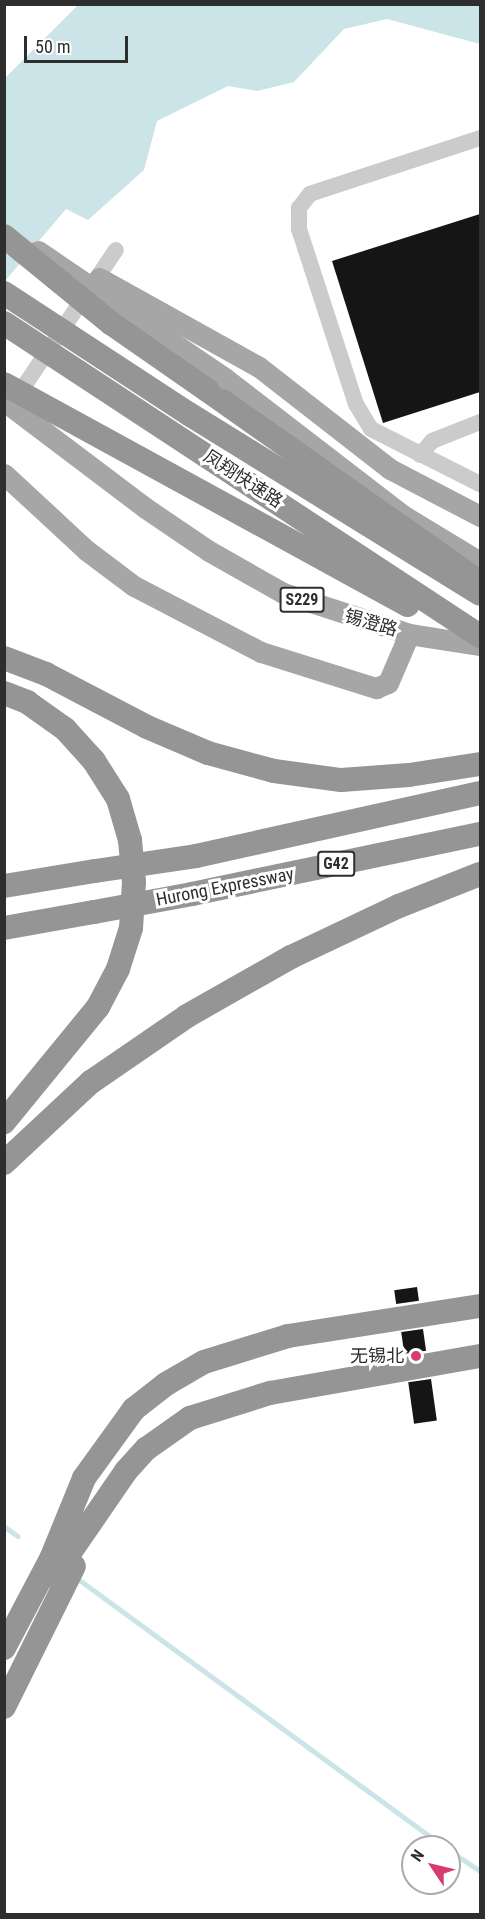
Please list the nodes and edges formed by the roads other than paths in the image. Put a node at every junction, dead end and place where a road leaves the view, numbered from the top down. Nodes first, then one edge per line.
1 (480, 138) edge
2 (4, 228) edge
3 (4, 236) edge
4 (116, 250) dead end
5 (99, 278) junction
6 (4, 292) edge
7 (4, 323) edge
8 (4, 384) edge
9 (4, 401) edge
10 (4, 414) edge
11 (480, 422) edge
12 (420, 456) junction
13 (4, 474) edge
14 (480, 484) edge
15 (480, 516) edge
16 (480, 562) edge
17 (480, 583) edge
18 (480, 594) edge
19 (409, 634) junction
20 (480, 636) edge
21 (480, 646) edge
22 (4, 658) edge
23 (4, 693) edge
24 (480, 764) edge
25 (480, 793) edge
26 (480, 834) edge
27 (480, 874) edge
28 (4, 886) edge
29 (4, 928) edge
30 (4, 1122) edge
31 (4, 1163) edge
32 (480, 1306) edge
33 (480, 1356) edge
34 (109, 1497) junction
35 (65, 1519) junction
36 (4, 1621) edge
37 (4, 1648) edge
38 (4, 1668) edge
39 (4, 1707) edge

1 - 12 street
2 - 16 main road, bridge
3 - 17 highway, bridge
4 - 5 street
5 - 10 street
5 - 15 main road
6 - 18 highway, 凤翔快速路, bridge
7 - 20 highway, 凤翔快速路, bridge
8 - 21 highway, bridge
9 - 19 main road, 锡澄路 / S229, bridge
11 - 12 street
12 - 14 street
13 - 19 main road
19 - 21 main road, 锡澄路 / S229
22 - 24 highway
23 - 30 highway
25 - 28 highway, Hurong Expressway / G42, bridge
26 - 29 highway, Hurong Expressway / G42, bridge
27 - 31 highway
32 - 35 highway
33 - 34 highway
34 - 38 highway
34 - 39 highway
35 - 36 highway
35 - 37 highway

